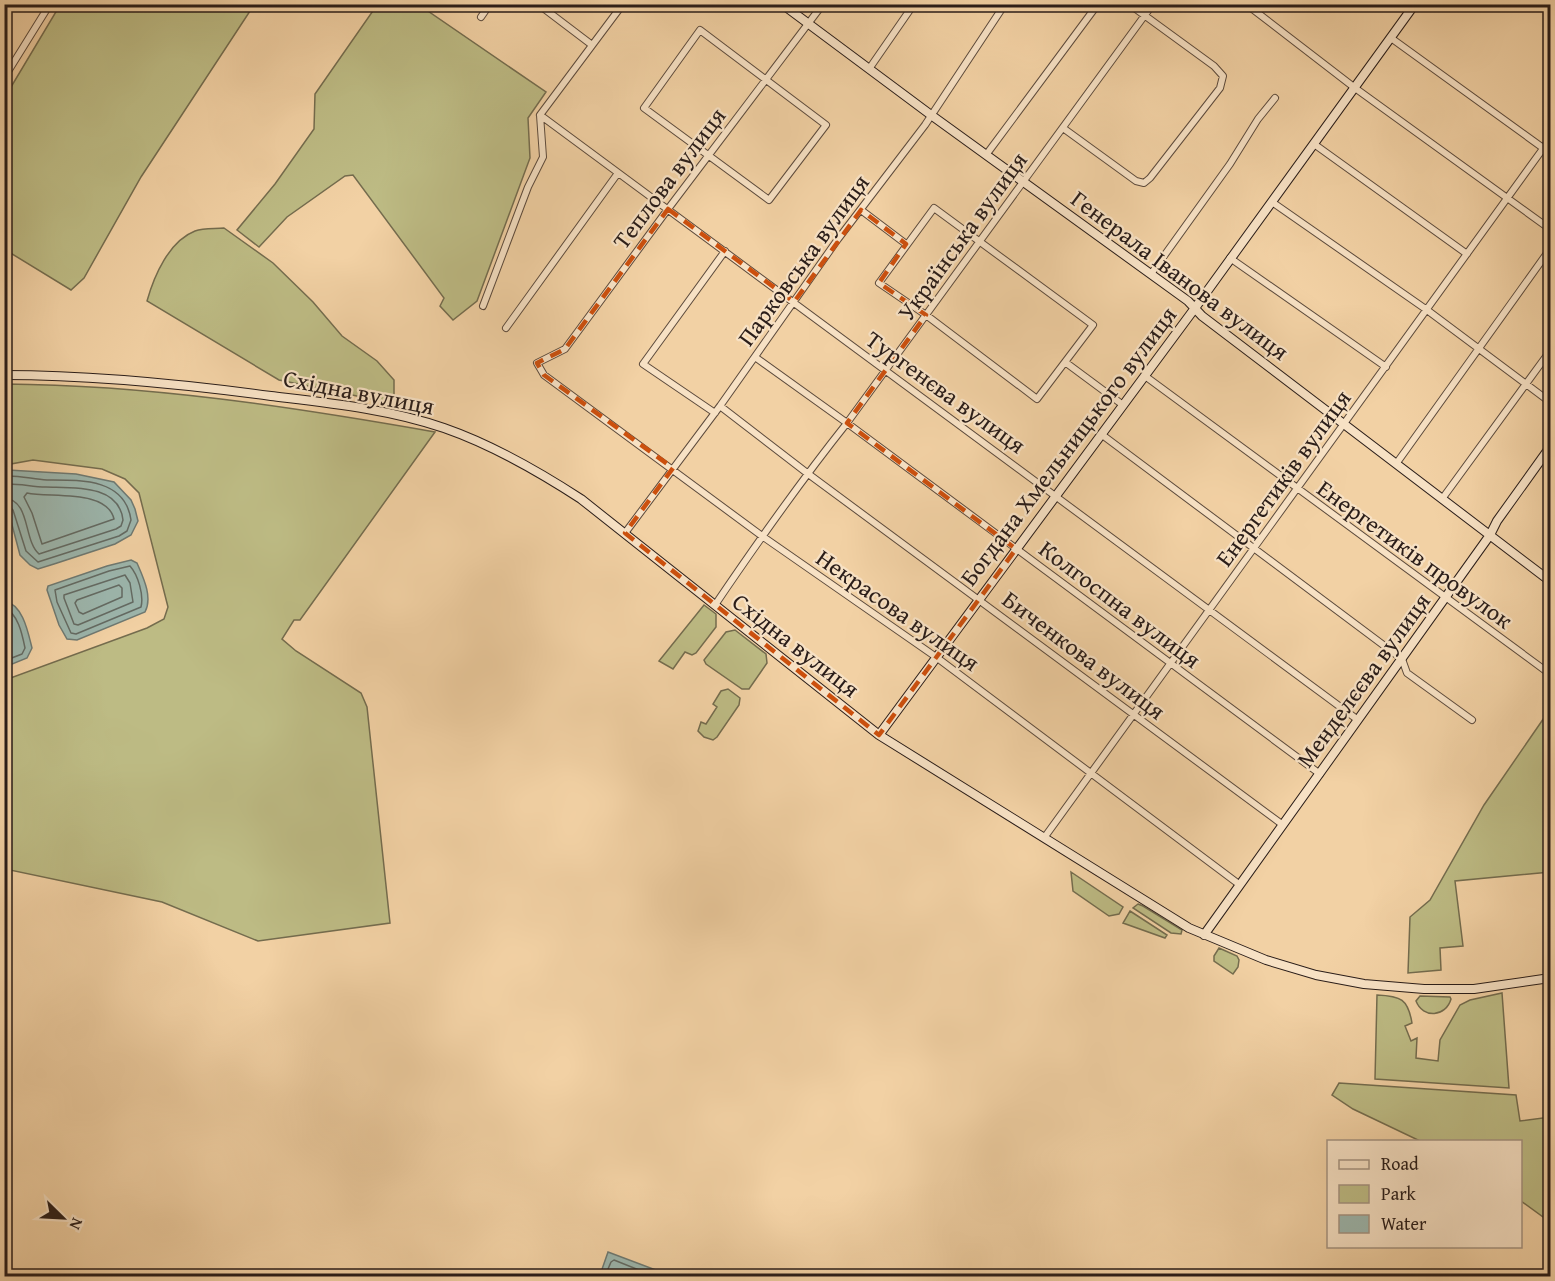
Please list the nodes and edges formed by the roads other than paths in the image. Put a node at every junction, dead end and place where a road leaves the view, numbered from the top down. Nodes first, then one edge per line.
1 (50, 4) edge
2 (490, 4) edge
3 (538, 4) edge
4 (623, 4) edge
5 (782, 4) edge
6 (823, 4) edge
7 (914, 4) edge
8 (1005, 4) edge
9 (1098, 4) edge
10 (1129, 4) edge
11 (1153, 4) edge
12 (1246, 4) edge
13 (1411, 6) edge
14 (1145, 15) junction
15 (481, 17) dead end
16 (808, 24) junction
17 (1391, 38) junction
18 (592, 45) junction
19 (868, 69) junction
20 (4, 78) edge
21 (765, 79) junction
22 (1354, 88) junction
23 (1275, 98) dead end
24 (540, 115) junction
25 (931, 115) junction
26 (1063, 128) junction
27 (1551, 139) edge
28 (1314, 144) junction
29 (1544, 148) junction
30 (1551, 153) edge
31 (708, 155) junction
32 (986, 155) junction
33 (618, 173) junction
34 (1023, 182) junction
35 (1507, 197) junction
36 (1272, 202) junction
37 (668, 209) junction
38 (861, 210) junction
39 (1551, 228) edge
40 (981, 240) junction
41 (906, 244) junction
42 (1551, 249) edge
43 (725, 251) junction
44 (1467, 254) junction
45 (1230, 258) junction
46 (1151, 274) junction
47 (794, 302) junction
48 (483, 306) dead end
49 (1195, 308) junction
50 (1427, 310) junction
51 (926, 315) junction
52 (506, 328) dead end
53 (1479, 349) junction
54 (1551, 351) edge
55 (755, 357) junction
56 (1065, 362) junction
57 (537, 363) joint
58 (1386, 367) junction
59 (885, 370) junction
60 (4, 375) edge
61 (1145, 376) junction
62 (1526, 384) junction
63 (1551, 402) edge
64 (1123, 405) junction
65 (720, 406) junction
66 (715, 413) junction
67 (847, 423) junction
68 (1344, 424) junction
69 (1101, 434) junction
70 (1551, 447) edge
71 (1396, 464) junction
72 (673, 468) junction
73 (807, 473) junction
74 (1297, 489) junction
75 (1056, 496) junction
76 (1442, 499) junction
77 (625, 534) junction
78 (762, 536) junction
79 (1490, 536) junction
80 (1254, 547) junction
81 (1016, 549) junction
82 (1551, 581) edge
83 (1445, 598) junction
84 (979, 600) junction
85 (715, 605) junction
86 (1209, 609) junction
87 (936, 657) junction
88 (1402, 659) junction
89 (1170, 663) junction
90 (1550, 675) edge
91 (1133, 714) junction
92 (1358, 720) junction
93 (1472, 720) dead end
94 (879, 735) junction
95 (1090, 774) junction
96 (1320, 774) junction
97 (1283, 825) junction
98 (1044, 838) junction
99 (1240, 885) junction
100 (1204, 935) junction
101 (1551, 978) edge

1 - 20 street
2 - 15 street
3 - 18 street
4 - 18 street
5 - 16 street, Генерала Іванова вулиця
6 - 16 street, Теплова вулиця
7 - 19 street
8 - 25 street, Парковська вулиця
9 - 32 street
10 - 14 street
11 - 14 street, Українська вулиця
12 - 22 street
13 - 17 street, Богдана Хмельницького вулиця
14 - 26 street, Українська вулиця
14 - 26 street
16 - 19 street, Генерала Іванова вулиця
16 - 21 street, Теплова вулиця
17 - 22 street, Богдана Хмельницького вулиця
17 - 29 street
18 - 24 street
19 - 25 street, Генерала Іванова вулиця
21 - 31 street, Теплова вулиця
21 - 31 street
21 - 31 street
22 - 28 street, Богдана Хмельницького вулиця
22 - 35 street
23 - 46 street
24 - 33 street, Тургенєва вулиця
24 - 48 street
25 - 32 street, Генерала Іванова вулиця
25 - 38 street, Парковська вулиця
26 - 34 street, Українська вулиця
27 - 29 street, Енергетиків вулиця
28 - 36 street, Богдана Хмельницького вулиця
28 - 44 street
29 - 30 street
29 - 35 street, Енергетиків вулиця
31 - 37 street, Теплова вулиця
32 - 34 street, Генерала Іванова вулиця
33 - 37 street, Тургенєва вулиця
33 - 52 street
34 - 40 street, Українська вулиця
34 - 46 street, Генерала Іванова вулиця
35 - 39 street
35 - 44 street, Енергетиків вулиця
36 - 45 street, Богдана Хмельницького вулиця
36 - 50 street
37 - 43 street, Тургенєва вулиця
37 - 57 street, Теплова вулиця
38 - 41 street
38 - 47 street, Парковська вулиця
40 - 41 street
40 - 51 street, Українська вулиця
40 - 56 street
41 - 51 street
42 - 53 street
43 - 47 street, Тургенєва вулиця
43 - 66 street
44 - 50 street, Енергетиків вулиця
45 - 49 street, Богдана Хмельницького вулиця
45 - 58 street
46 - 49 street, Генерала Іванова вулиця
47 - 55 street, Парковська вулиця
47 - 59 street, Тургенєва вулиця
49 - 61 street, Богдана Хмельницького вулиця
49 - 68 street, Генерала Іванова вулиця
50 - 53 street
50 - 58 street, Енергетиків вулиця
51 - 56 street
51 - 59 street, Українська вулиця
53 - 62 street
53 - 71 street
54 - 62 street
55 - 65 street, Парковська вулиця
55 - 67 street, Колгоспна вулиця
56 - 64 street
57 - 72 street, Некрасова вулиця
58 - 68 street, Енергетиків вулиця
59 - 67 street, Українська вулиця
59 - 75 street, Тургенєва вулиця
60 - 77 street, Східна вулиця
61 - 64 street, Богдана Хмельницького вулиця
61 - 74 street, Енергетиків провулок
62 - 63 street
62 - 76 street
64 - 69 street, Богдана Хмельницького вулиця
65 - 66 street, Парковська вулиця
65 - 73 street, Биченкова вулиця
66 - 72 street, Парковська вулиця
67 - 73 street, Українська вулиця
67 - 81 street, Колгоспна вулиця
68 - 71 street, Генерала Іванова вулиця
68 - 74 street, Енергетиків вулиця
69 - 75 street, Богдана Хмельницького вулиця
69 - 80 street
70 - 79 street, Менделєєва вулиця
71 - 76 street, Генерала Іванова вулиця
72 - 77 street, Парковська вулиця
72 - 78 street, Некрасова вулиця
73 - 78 street, Українська вулиця
73 - 84 street, Биченкова вулиця
74 - 80 street, Енергетиків вулиця
74 - 83 street, Енергетиків провулок
75 - 81 street, Богдана Хмельницького вулиця
75 - 86 street, Тургенєва вулиця
76 - 79 street, Генерала Іванова вулиця
77 - 85 street, Східна вулиця
78 - 85 street, Українська вулиця
78 - 87 street, Некрасова вулиця
79 - 82 street, Генерала Іванова вулиця
79 - 83 street, Менделєєва вулиця
80 - 86 street, Енергетиків вулиця
80 - 88 street
81 - 84 street, Богдана Хмельницького вулиця
81 - 89 street, Колгоспна вулиця
83 - 88 street, Менделєєва вулиця
83 - 90 street, Енергетиків провулок
84 - 87 street, Богдана Хмельницького вулиця
84 - 91 street, Биченкова вулиця
85 - 94 street, Східна вулиця
86 - 89 street, Енергетиків вулиця
86 - 92 street, Тургенєва вулиця
87 - 94 street, Богдана Хмельницького вулиця
87 - 95 street, Некрасова вулиця
88 - 92 street, Менделєєва вулиця
88 - 93 street
89 - 91 street, Енергетиків вулиця
89 - 96 street, Колгоспна вулиця
91 - 95 street, Енергетиків вулиця
91 - 97 street, Биченкова вулиця
92 - 96 street, Менделєєва вулиця
94 - 98 street, Східна вулиця
95 - 98 street, Енергетиків вулиця
95 - 99 street, Некрасова вулиця
96 - 97 street, Менделєєва вулиця
97 - 99 street, Менделєєва вулиця
98 - 100 street, Східна вулиця
99 - 100 street, Менделєєва вулиця
100 - 101 street, Східна вулиця

